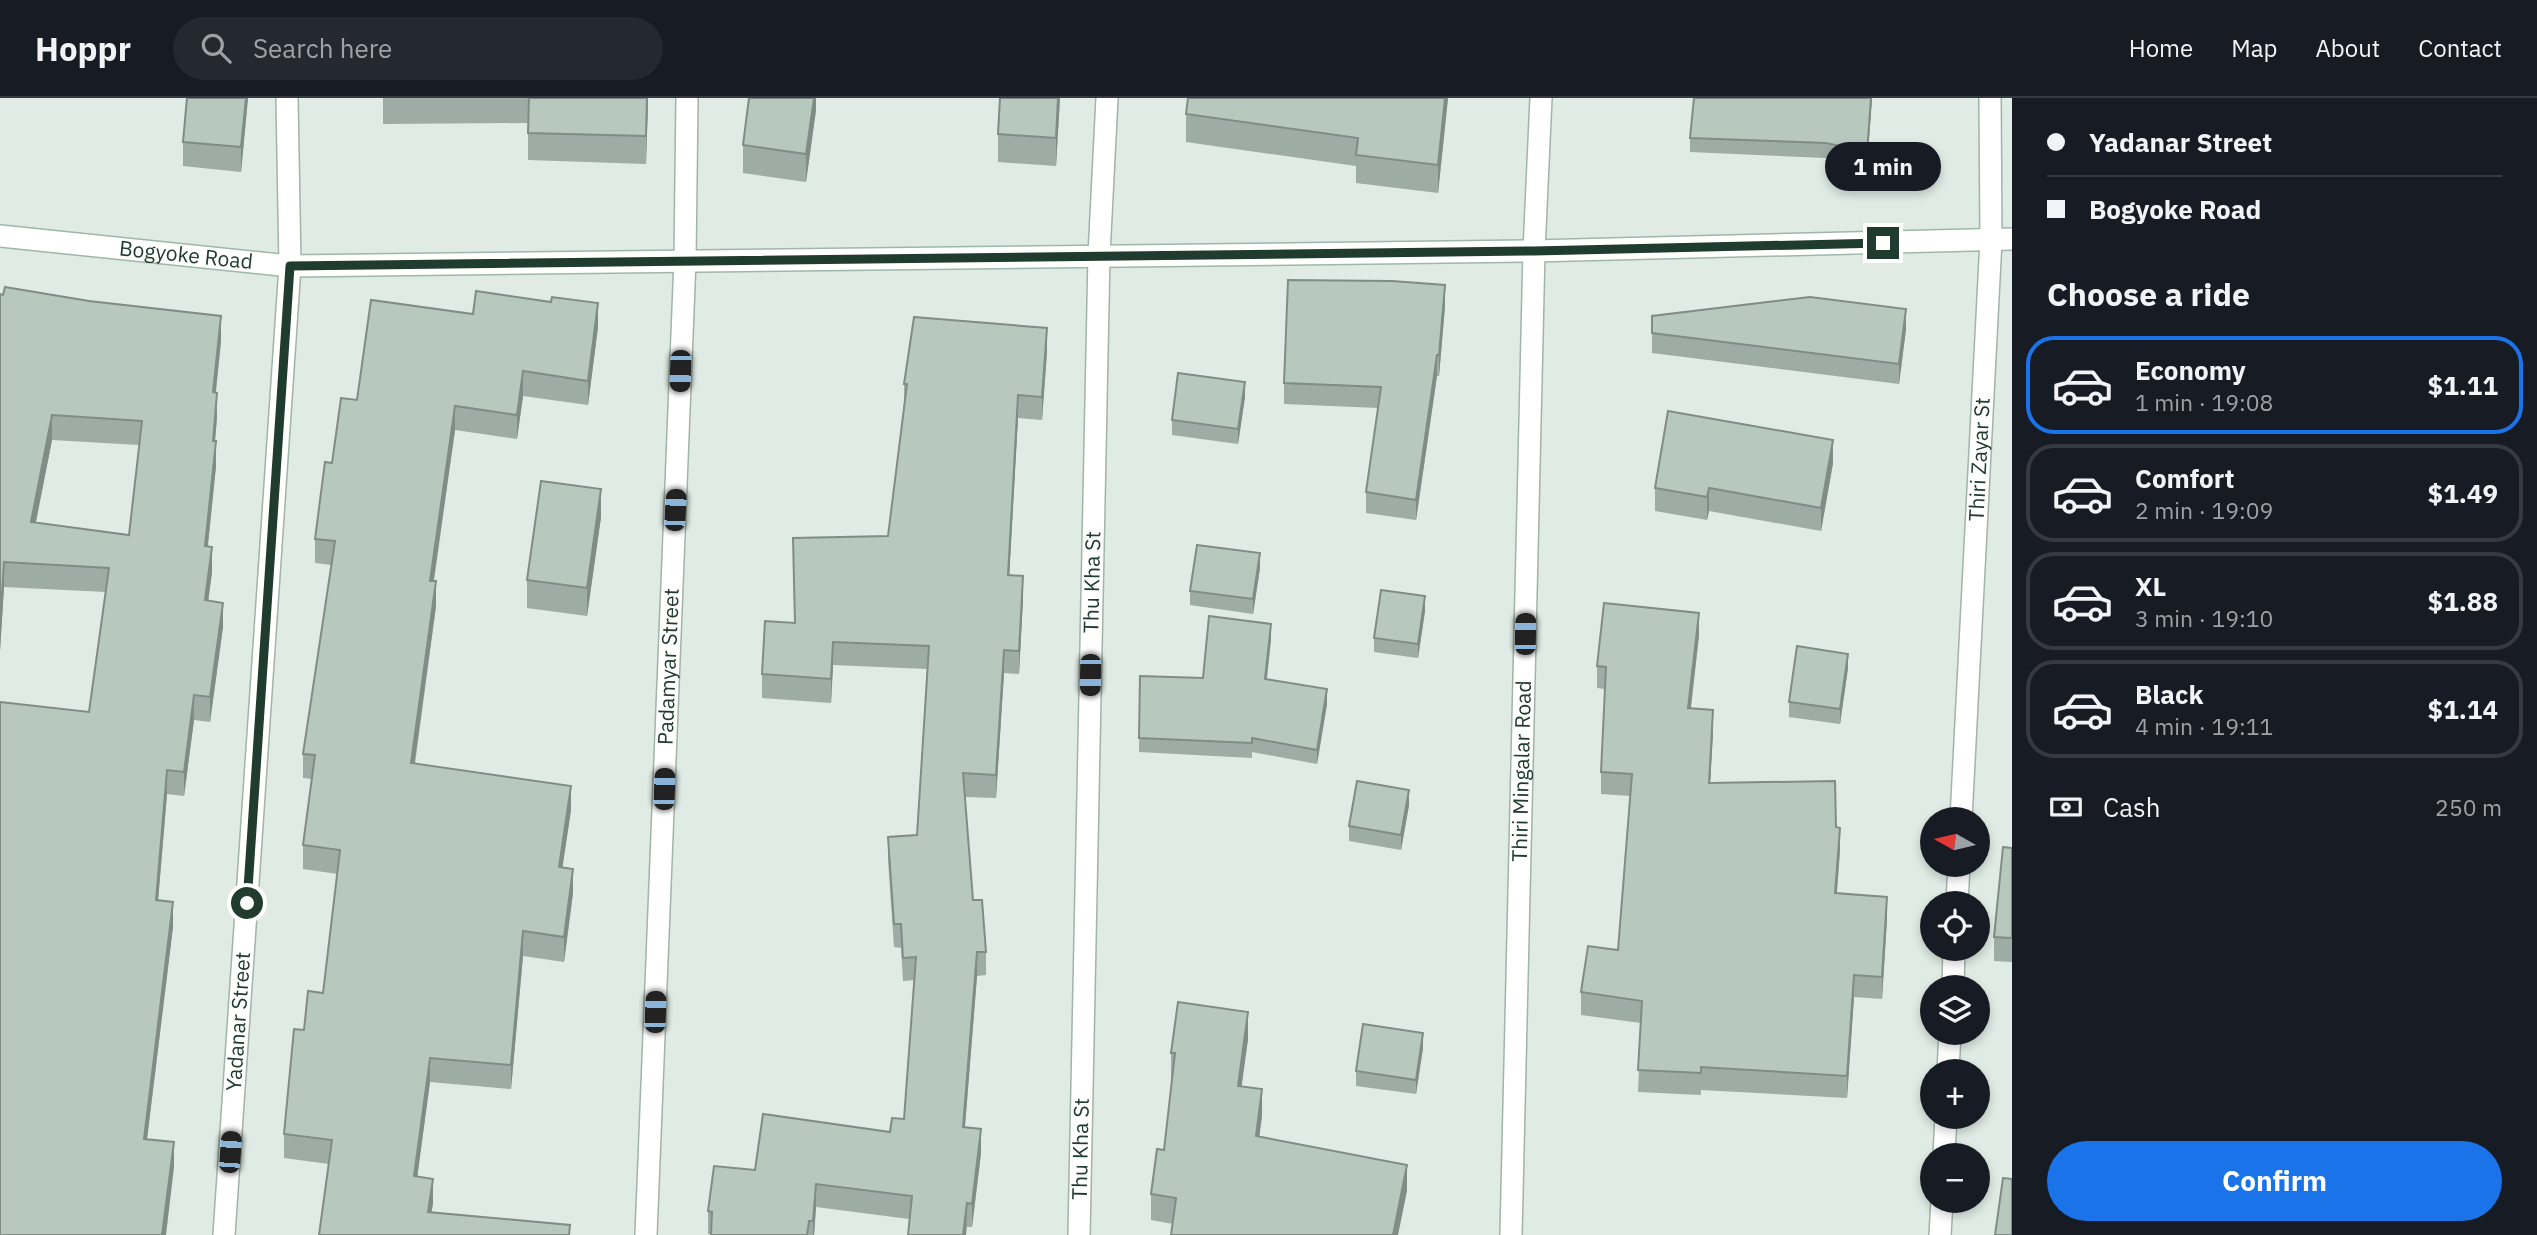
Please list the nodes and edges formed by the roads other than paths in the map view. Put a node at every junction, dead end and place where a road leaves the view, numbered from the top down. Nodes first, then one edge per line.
1 (287, 98) edge
2 (687, 98) edge
3 (1107, 98) edge
4 (1541, 98) edge
5 (1990, 98) edge
6 (0, 236) edge
7 (2012, 239) edge
8 (1990, 240) junction
9 (1534, 251) junction
10 (1099, 256) junction
11 (685, 260) junction
12 (290, 266) junction
13 (1962, 807) edge
14 (1941, 1213) edge
15 (224, 1235) edge
16 (646, 1235) edge
17 (1079, 1235) edge
18 (1511, 1235) edge
19 (1940, 1235) edge

1 - 12 street, Yadanar Street
2 - 11 street, Padamyar Street
3 - 10 street, Thu Kha St
4 - 9 street, Thiri Mingalar Road
5 - 8 street, Thiri Zayar St
6 - 12 street, Bogyoke Road
7 - 8 street, Bogyoke Road
8 - 9 street, Bogyoke Road
8 - 13 street, Thiri Zayar St
9 - 10 street, Bogyoke Road
9 - 18 street, Thiri Mingalar Road
10 - 11 street, Bogyoke Road
10 - 17 street, Thu Kha St
11 - 12 street, Bogyoke Road
11 - 16 street, Padamyar Street
12 - 15 street, Yadanar Street
14 - 19 street

